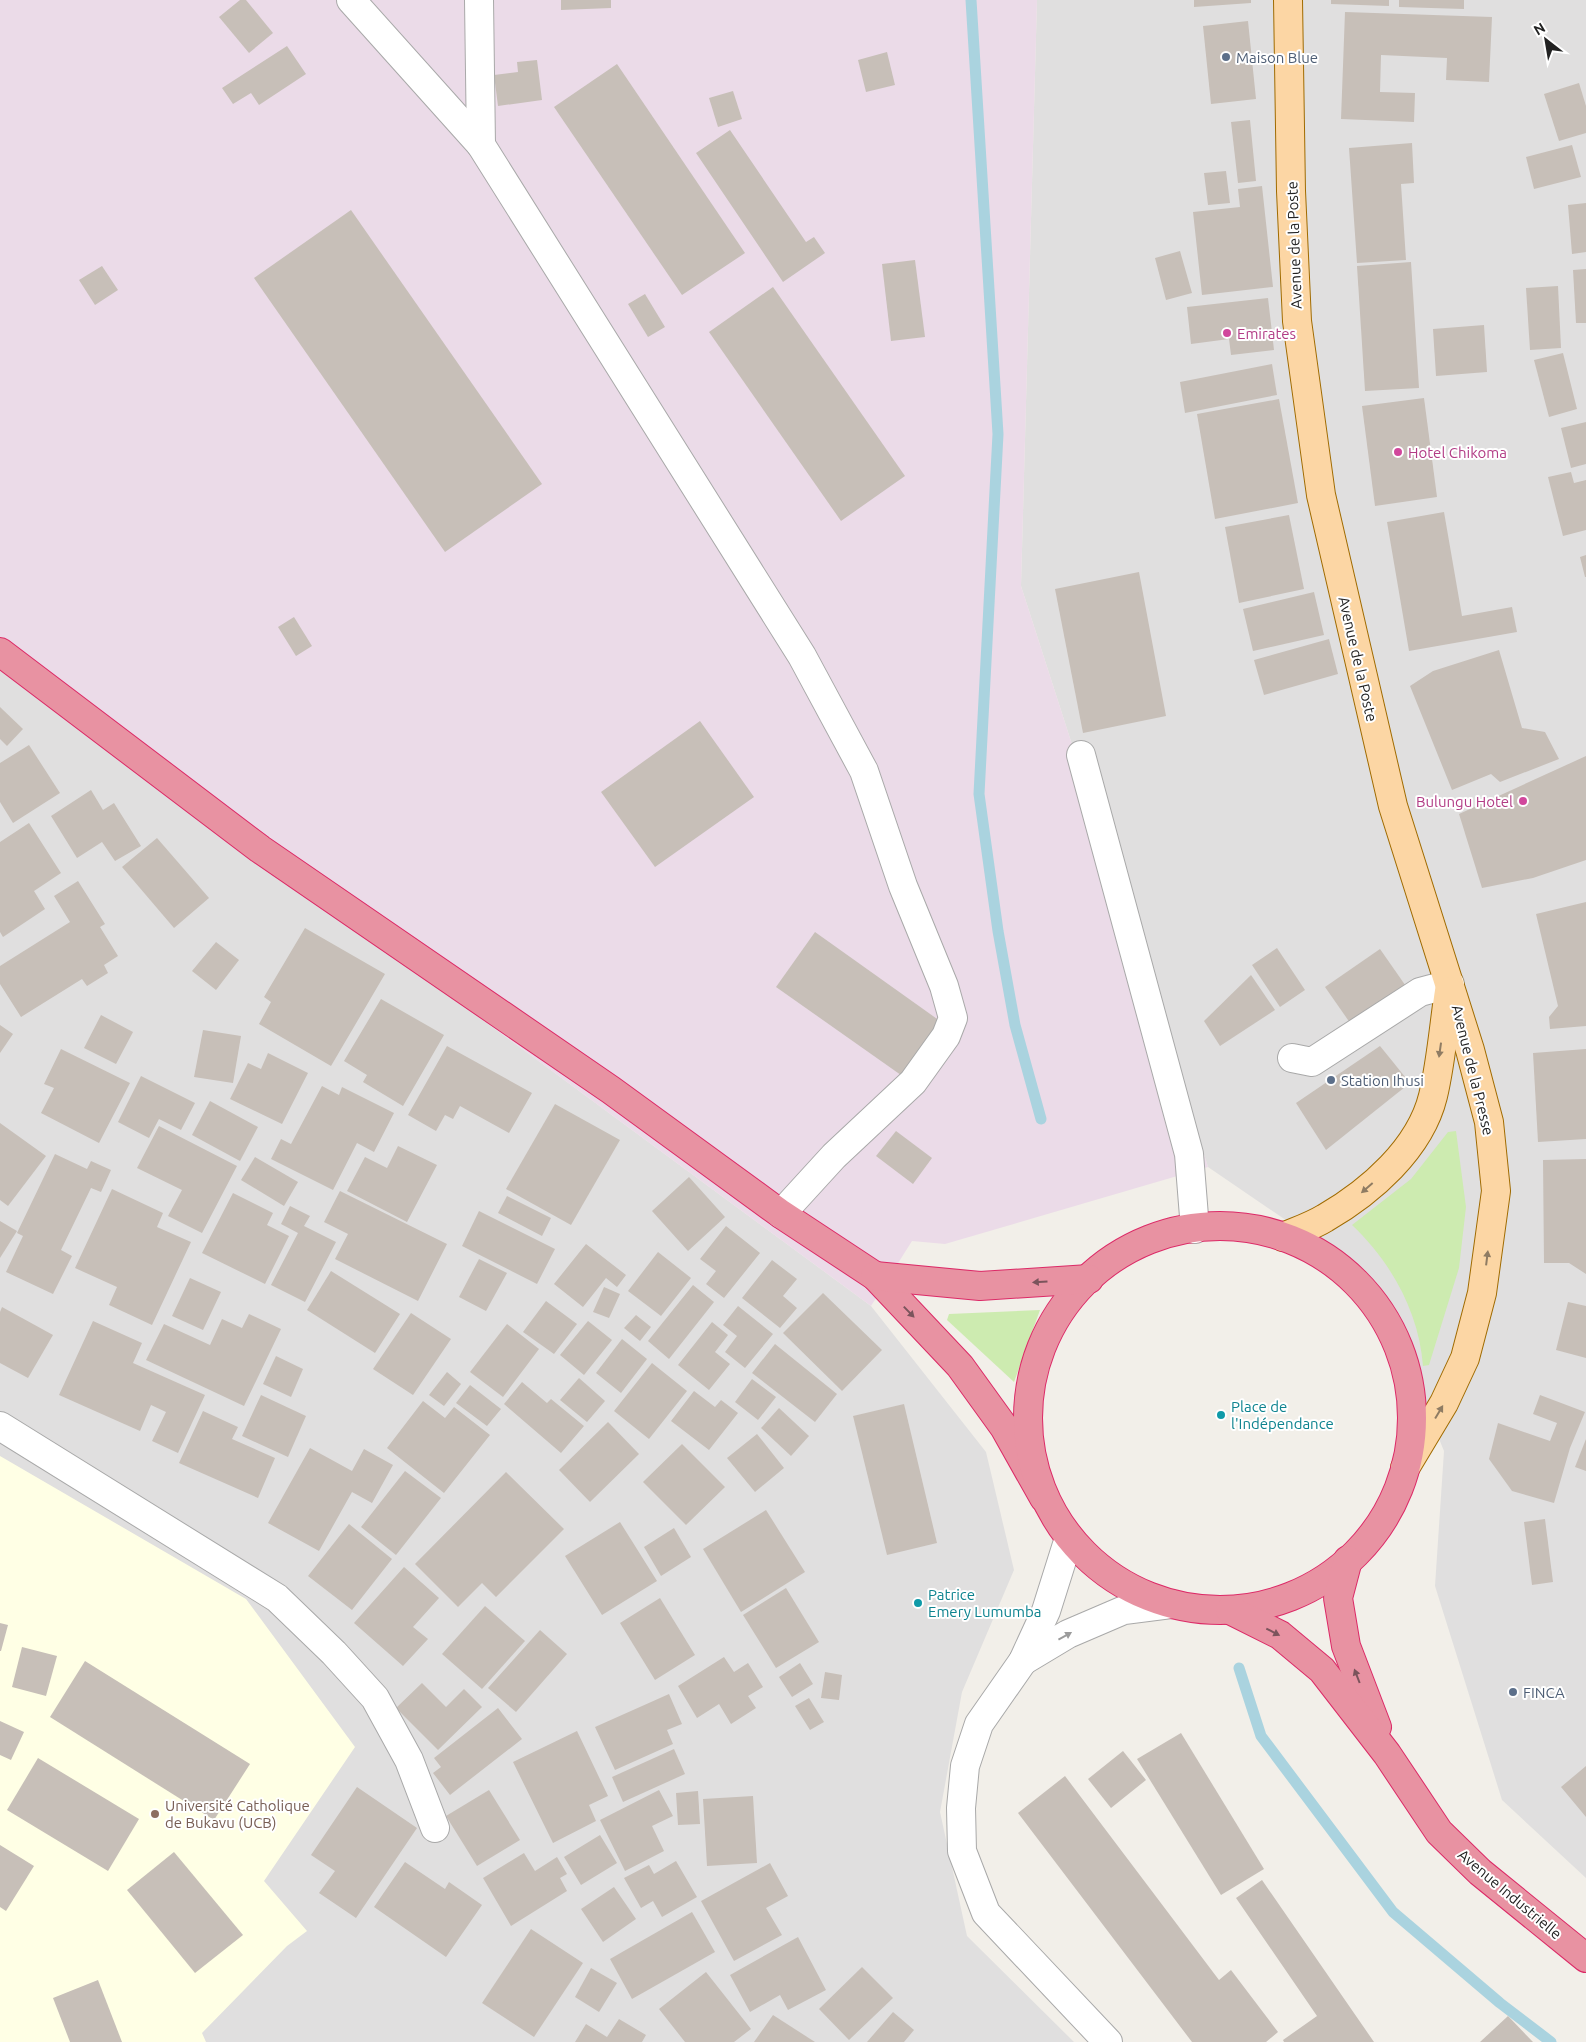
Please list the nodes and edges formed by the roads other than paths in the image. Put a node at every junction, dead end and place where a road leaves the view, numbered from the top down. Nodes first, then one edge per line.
1 (351, 0) edge
2 (479, 0) edge
3 (1288, 0) edge
4 (481, 144) junction
5 (0, 652) edge
6 (1081, 756) dead end
7 (1450, 984) junction
8 (1292, 1058) dead end
9 (781, 1214) junction
10 (1195, 1229) junction
11 (1283, 1237) junction
12 (875, 1276) junction
13 (1089, 1279) junction
14 (0, 1426) edge
15 (1405, 1468) junction
16 (1044, 1498) junction
17 (1068, 1538) junction
18 (1348, 1560) junction
19 (1171, 1604) junction
20 (1230, 1610) junction
21 (1023, 1661) junction
22 (1387, 1754) junction
23 (435, 1828) dead end
24 (1586, 1958) edge
25 (1108, 2042) edge

1 - 4 street
2 - 4 street
3 - 7 main road, Avenue de la Poste
4 - 9 street
5 - 9 highway
6 - 10 street
7 - 8 street
7 -> 11 main road, Avenue de la Poste
15 -> 7 main road, Avenue de la Presse
9 - 12 highway
10 - 11 highway
10 - 13 highway
11 - 15 highway
13 -> 12 highway
12 -> 16 highway
13 - 16 highway
14 - 23 street
15 - 18 highway
16 - 17 highway
17 - 19 highway
17 - 21 street
18 - 20 highway
22 -> 18 highway, Avenue Industrielle
19 - 20 highway
21 -> 19 street
20 -> 22 highway, Avenue Industrielle
21 - 25 street
22 - 24 highway, Avenue Industrielle

